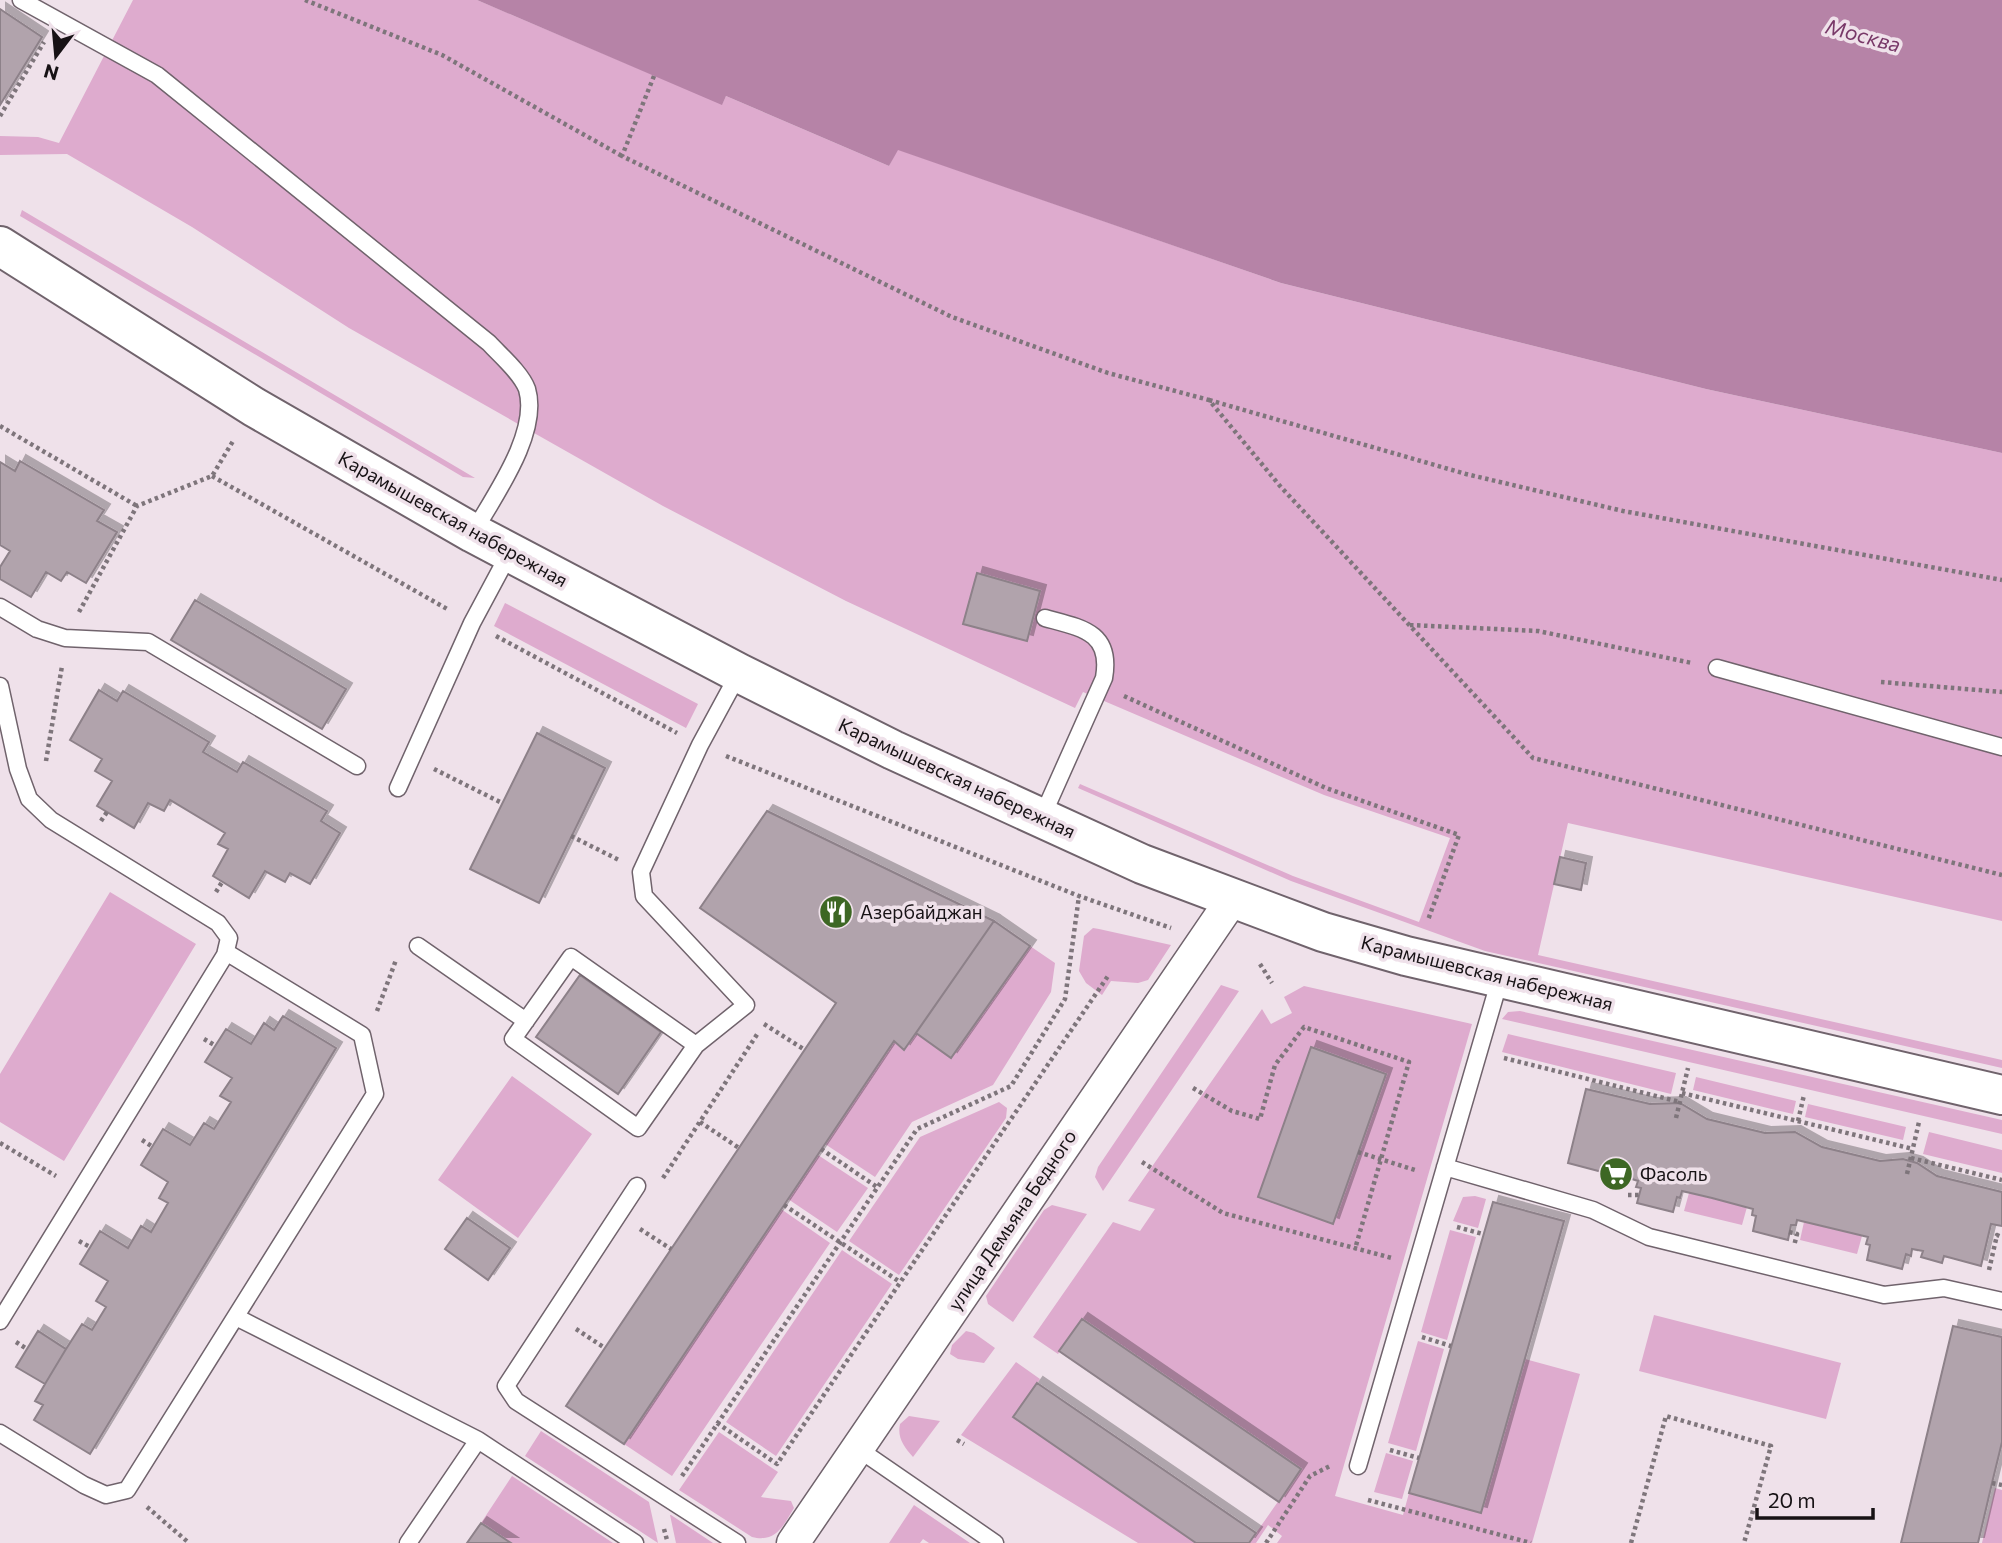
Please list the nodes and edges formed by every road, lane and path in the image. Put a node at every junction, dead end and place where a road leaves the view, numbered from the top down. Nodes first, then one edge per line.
1 (22, 0) edge
2 (305, 0) edge
3 (47, 38) dead end
4 (654, 76) dead end
5 (0, 116) edge
6 (622, 156) junction
7 (0, 246) edge
8 (1209, 400) junction
9 (0, 426) edge
10 (137, 506) junction
11 (473, 533) junction
12 (510, 552) junction
13 (2002, 580) edge
14 (0, 607) edge
15 (1045, 618) dead end
16 (472, 623) junction
17 (65, 638) junction
18 (1717, 668) dead end
19 (739, 673) junction
20 (60, 685) dead end
21 (1101, 685) junction
22 (0, 686) edge
23 (700, 745) junction
24 (2002, 747) edge
25 (411, 758) junction
26 (358, 766) dead end
27 (398, 788) dead end
28 (502, 803) dead end
29 (37, 806) junction
30 (1042, 817) junction
31 (571, 836) dead end
32 (641, 872) junction
33 (2002, 874) edge
34 (1079, 896) junction
35 (1233, 898) junction
36 (1171, 928) dead end
37 (1426, 928) dead end
38 (418, 946) dead end
39 (400, 951) dead end
40 (226, 952) junction
41 (1260, 964) dead end
42 (1108, 976) dead end
43 (1500, 978) junction
44 (1272, 983) dead end
45 (746, 1005) junction
46 (375, 1016) dead end
47 (526, 1021) junction
48 (765, 1024) junction
49 (696, 1045) junction
50 (805, 1050) dead end
51 (1496, 1056) dead end
52 (1688, 1068) dead end
53 (1193, 1088) dead end
54 (1682, 1093) junction
55 (1804, 1095) dead end
56 (2002, 1095) edge
57 (1680, 1102) junction
58 (1676, 1118) dead end
59 (1798, 1121) junction
60 (700, 1122) junction
61 (1919, 1122) dead end
62 (0, 1143) edge
63 (739, 1148) dead end
64 (821, 1149) dead end
65 (1913, 1149) junction
66 (1358, 1152) dead end
67 (1910, 1158) junction
68 (1381, 1160) junction
69 (1142, 1162) dead end
70 (1445, 1167) junction
71 (1425, 1173) dead end
72 (1907, 1174) dead end
73 (57, 1177) dead end
74 (2002, 1180) edge
75 (637, 1186) dead end
76 (877, 1187) junction
77 (656, 1188) dead end
78 (784, 1205) dead end
79 (633, 1224) dead end
80 (1789, 1232) dead end
81 (2002, 1237) edge
82 (840, 1242) junction
83 (1355, 1249) junction
84 (671, 1250) dead end
85 (1792, 1252) dead end
86 (1416, 1265) junction
87 (1986, 1280) dead end
88 (900, 1282) junction
89 (2002, 1301) edge
90 (238, 1318) junction
91 (0, 1321) edge
92 (567, 1323) dead end
93 (605, 1348) dead end
94 (717, 1423) junction
95 (0, 1433) edge
96 (478, 1440) junction
97 (957, 1440) dead end
98 (964, 1444) dead end
99 (856, 1448) junction
100 (1340, 1461) dead end
101 (1358, 1466) dead end
102 (677, 1482) dead end
103 (1992, 1483) dead end
104 (2002, 1485) edge
105 (127, 1490) junction
106 (1368, 1500) dead end
107 (188, 1543) edge
108 (408, 1543) edge
109 (635, 1543) edge
110 (737, 1543) edge
111 (793, 1543) edge
112 (995, 1543) edge
113 (1266, 1543) edge
114 (1531, 1543) edge
115 (1631, 1543) edge
116 (1744, 1543) edge

1 - 11 lane
2 - 6 path
3 - 5 path
4 - 6 path
6 - 8 path
7 - 11 street, Карамышевская набережная
8 - 13 path
8 - 33 path
9 - 10 path
10 - 16 path
10 - 17 path
11 - 12 street, Карамышевская набережная
12 - 16 lane
12 - 19 street, Карамышевская набережная
14 - 17 lane
15 - 21 lane
16 - 23 path
16 - 25 lane
17 - 26 lane
18 - 24 lane
19 - 23 lane
19 - 30 street, Карамышевская набережная
20 - 29 path
21 - 30 lane
21 - 37 path
22 - 29 lane
23 - 32 lane
23 - 34 path
25 - 27 lane
25 - 28 path
29 - 40 lane
30 - 35 street, Карамышевская набережная
31 - 32 path
32 - 45 lane
34 - 36 path
34 - 76 path
35 - 43 street, Карамышевская набережная
35 - 99 street, улица Демьяна Бедного
38 - 47 lane
39 - 46 path
40 - 90 lane
40 - 91 lane
41 - 44 path
42 - 88 path
43 - 56 street, Карамышевская набережная
43 - 70 lane
45 - 48 path
45 - 49 lane
47 - 49 lane
47 - 49 lane
48 - 50 path
48 - 60 path
51 - 57 path
52 - 54 path
53 - 68 path
54 - 57 path
54 - 59 path
55 - 59 path
57 - 58 path
59 - 65 path
60 - 63 path
60 - 77 path
61 - 65 path
62 - 73 path
64 - 76 path
65 - 67 path
66 - 68 path
67 - 72 path
67 - 74 path
68 - 71 path
68 - 83 path
69 - 83 path
70 - 86 lane
70 - 89 lane
75 - 110 lane
76 - 82 path
78 - 82 path
79 - 84 path
80 - 85 path
81 - 87 path
82 - 88 path
82 - 94 path
83 - 86 path
86 - 101 lane
88 - 94 path
90 - 96 lane
90 - 105 lane
92 - 93 path
94 - 102 path
95 - 105 lane
96 - 108 lane
96 - 109 lane
97 - 98 path
99 - 111 street, улица Демьяна Бедного
99 - 112 lane
100 - 113 path
103 - 104 path
105 - 107 path
106 - 114 path
115 - 116 path

